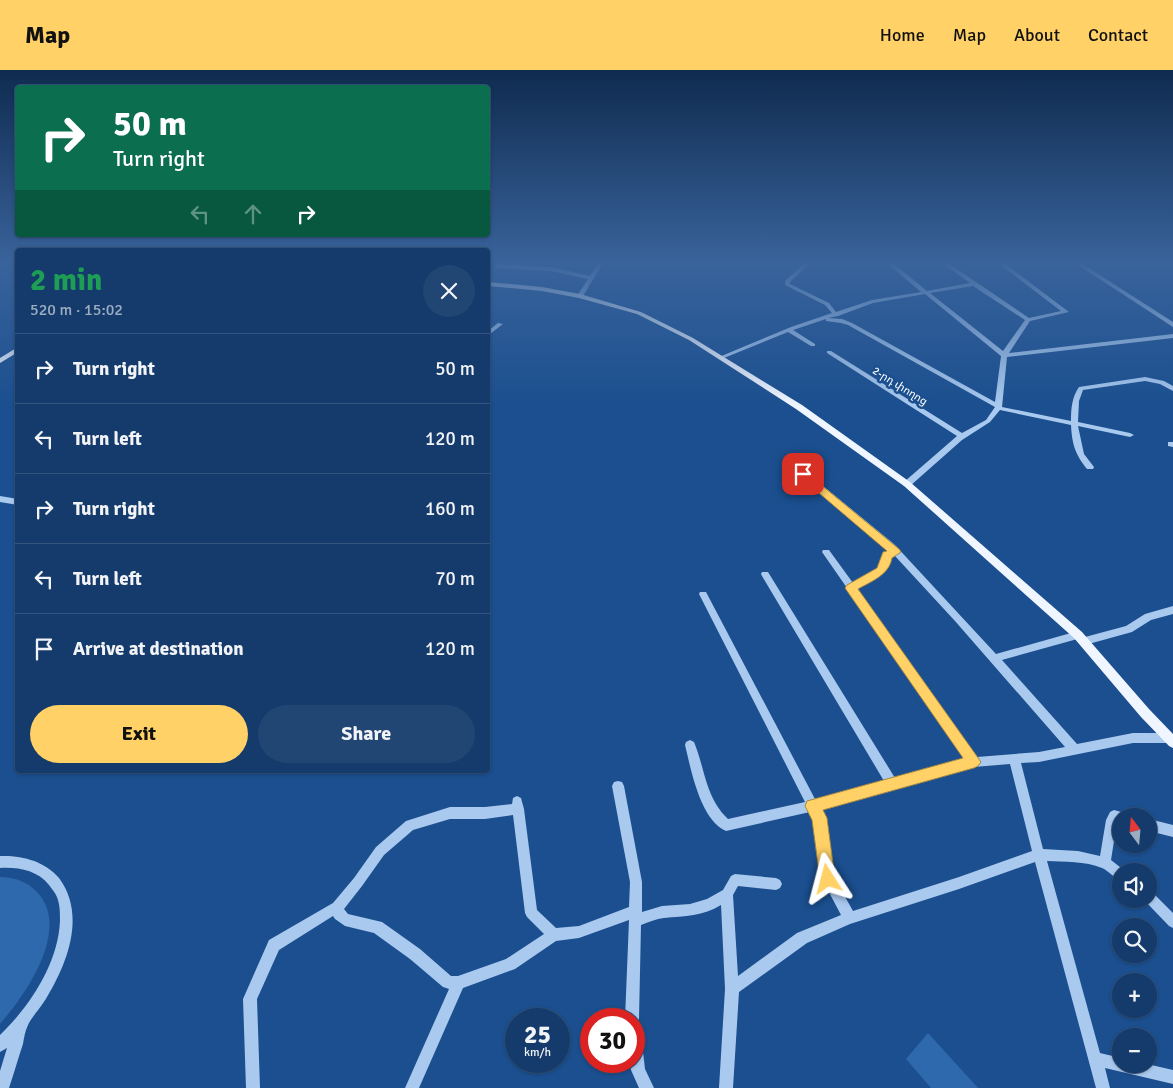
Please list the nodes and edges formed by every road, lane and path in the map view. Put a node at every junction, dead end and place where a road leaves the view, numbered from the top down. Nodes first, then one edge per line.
1 (627, 311) edge
2 (832, 311) edge
3 (848, 311) edge
4 (949, 311) edge
5 (1015, 311) edge
6 (1064, 311) edge
7 (1151, 311) edge
8 (836, 315) junction
9 (818, 320) junction
10 (1028, 320) junction
11 (500, 324) dead end
12 (1173, 325) edge
13 (788, 330) junction
14 (490, 332) edge
15 (1173, 336) edge
16 (813, 345) dead end
17 (15, 351) edge
18 (829, 352) dead end
19 (1004, 355) junction
20 (722, 357) junction
21 (0, 361) edge
22 (1173, 389) edge
23 (998, 407) junction
24 (1074, 424) junction
25 (1130, 435) dead end
26 (962, 436) junction
27 (1090, 467) dead end
28 (803, 474) dead end
29 (907, 484) junction
30 (0, 499) edge
31 (15, 502) edge
32 (826, 552) dead end
33 (896, 552) junction
34 (765, 574) dead end
35 (851, 588) junction
36 (703, 594) dead end
37 (1173, 610) edge
38 (1082, 638) junction
39 (993, 659) junction
40 (1172, 742) edge
41 (690, 745) dead end
42 (1074, 749) junction
43 (1014, 759) junction
44 (974, 762) junction
45 (892, 784) junction
46 (618, 786) dead end
47 (812, 806) junction
48 (1112, 820) edge
49 (1158, 827) edge
50 (1173, 831) edge
51 (1039, 855) junction
52 (0, 862) edge
53 (1105, 863) junction
54 (1112, 868) edge
55 (776, 884) dead end
56 (727, 894) junction
57 (1157, 905) edge
58 (337, 907) junction
59 (636, 916) junction
60 (850, 918) junction
61 (1173, 922) edge
62 (554, 936) junction
63 (458, 983) junction
64 (732, 989) junction
65 (632, 1008) edge
66 (22, 1023) junction
67 (0, 1045) edge
68 (1096, 1059) junction
69 (640, 1073) edge
70 (1173, 1077) edge
71 (2, 1088) edge
72 (253, 1088) edge
73 (412, 1088) edge
74 (647, 1088) edge
75 (726, 1088) edge
76 (1104, 1088) edge

1 - 20 main road
2 - 8 street
3 - 8 street
4 - 19 street
5 - 10 street
6 - 10 street
7 - 12 street
8 - 9 street
9 - 13 street
9 - 23 street
10 - 19 street
11 - 14 street
13 - 16 street
13 - 20 street
15 - 19 street
17 - 21 main road
18 - 26 street, 2-րդ փողոց
19 - 23 street
20 - 29 main road
22 - 24 street
23 - 24 street
23 - 26 street
24 - 25 street
24 - 27 street
26 - 29 street
28 - 33 street
29 - 38 main road
30 - 31 street
32 - 35 street
33 - 35 street
33 - 39 street
34 - 45 street
35 - 44 street
36 - 47 street
37 - 38 street
38 - 39 street
38 - 40 main road
39 - 42 street
40 - 42 street
41 - 47 street
42 - 43 street
43 - 44 street
43 - 51 street
44 - 45 street
45 - 47 street
46 - 59 street
47 - 60 street
48 - 53 street
49 - 50 street
51 - 53 street
51 - 60 street
51 - 68 street
52 - 66 street
53 - 54 street
55 - 56 street
56 - 59 street
56 - 64 street
57 - 61 street
58 - 62 street
58 - 63 street
58 - 72 street
59 - 62 street
59 - 65 street
60 - 64 street
62 - 63 street
63 - 73 street
64 - 75 street
66 - 67 street
66 - 71 street
68 - 70 street
68 - 76 street
69 - 74 street

